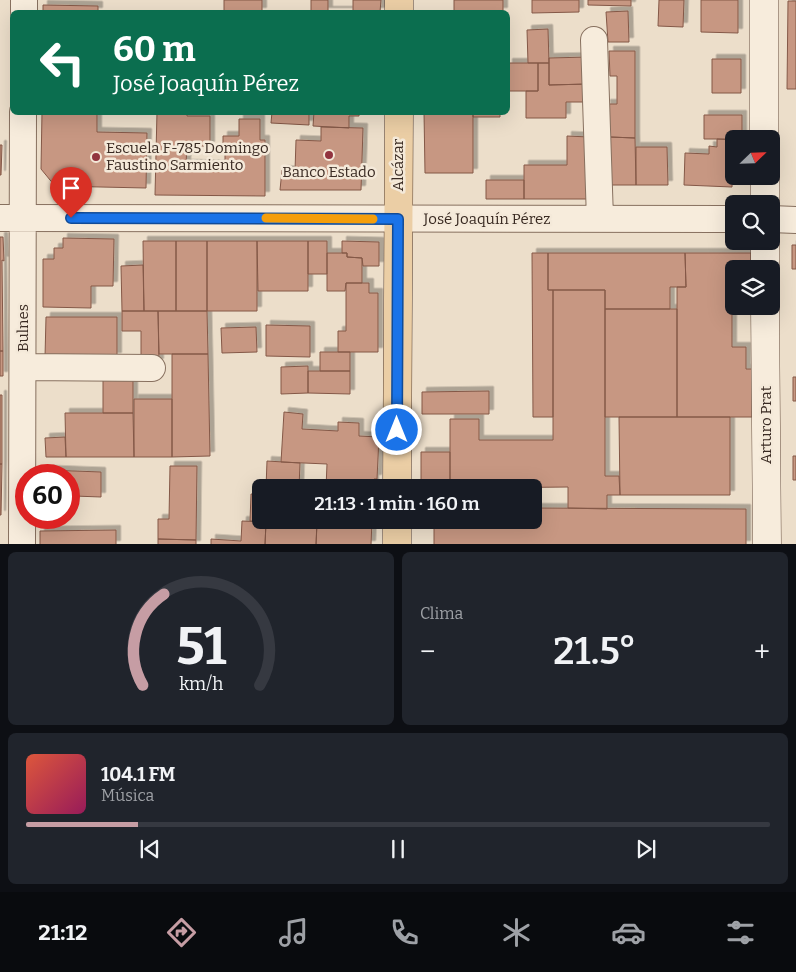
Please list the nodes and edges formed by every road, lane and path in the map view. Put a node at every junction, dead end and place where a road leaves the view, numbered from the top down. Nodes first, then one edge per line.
1 (764, 0) edge
2 (594, 40) dead end
3 (23, 115) edge
4 (399, 115) edge
5 (764, 130) edge
6 (12, 218) edge
7 (398, 219) junction
8 (600, 219) junction
9 (725, 219) edge
10 (780, 219) edge
11 (796, 220) edge
12 (765, 315) edge
13 (23, 367) junction
14 (152, 368) dead end
15 (397, 479) edge
16 (397, 529) edge
17 (22, 544) edge
18 (397, 544) edge
19 (766, 544) edge

1 - 5 main road
2 - 8 street
3 - 6 street, Bulnes
4 - 7 main road, Alcázar
6 - 7 street, José Joaquín Pérez
6 - 13 street, Bulnes
7 - 8 street, José Joaquín Pérez
7 - 15 main road, Alcázar
8 - 9 street, José Joaquín Pérez
10 - 11 street
12 - 19 main road, Arturo Prat
13 - 14 street
13 - 17 street, Bulnes
16 - 18 main road

